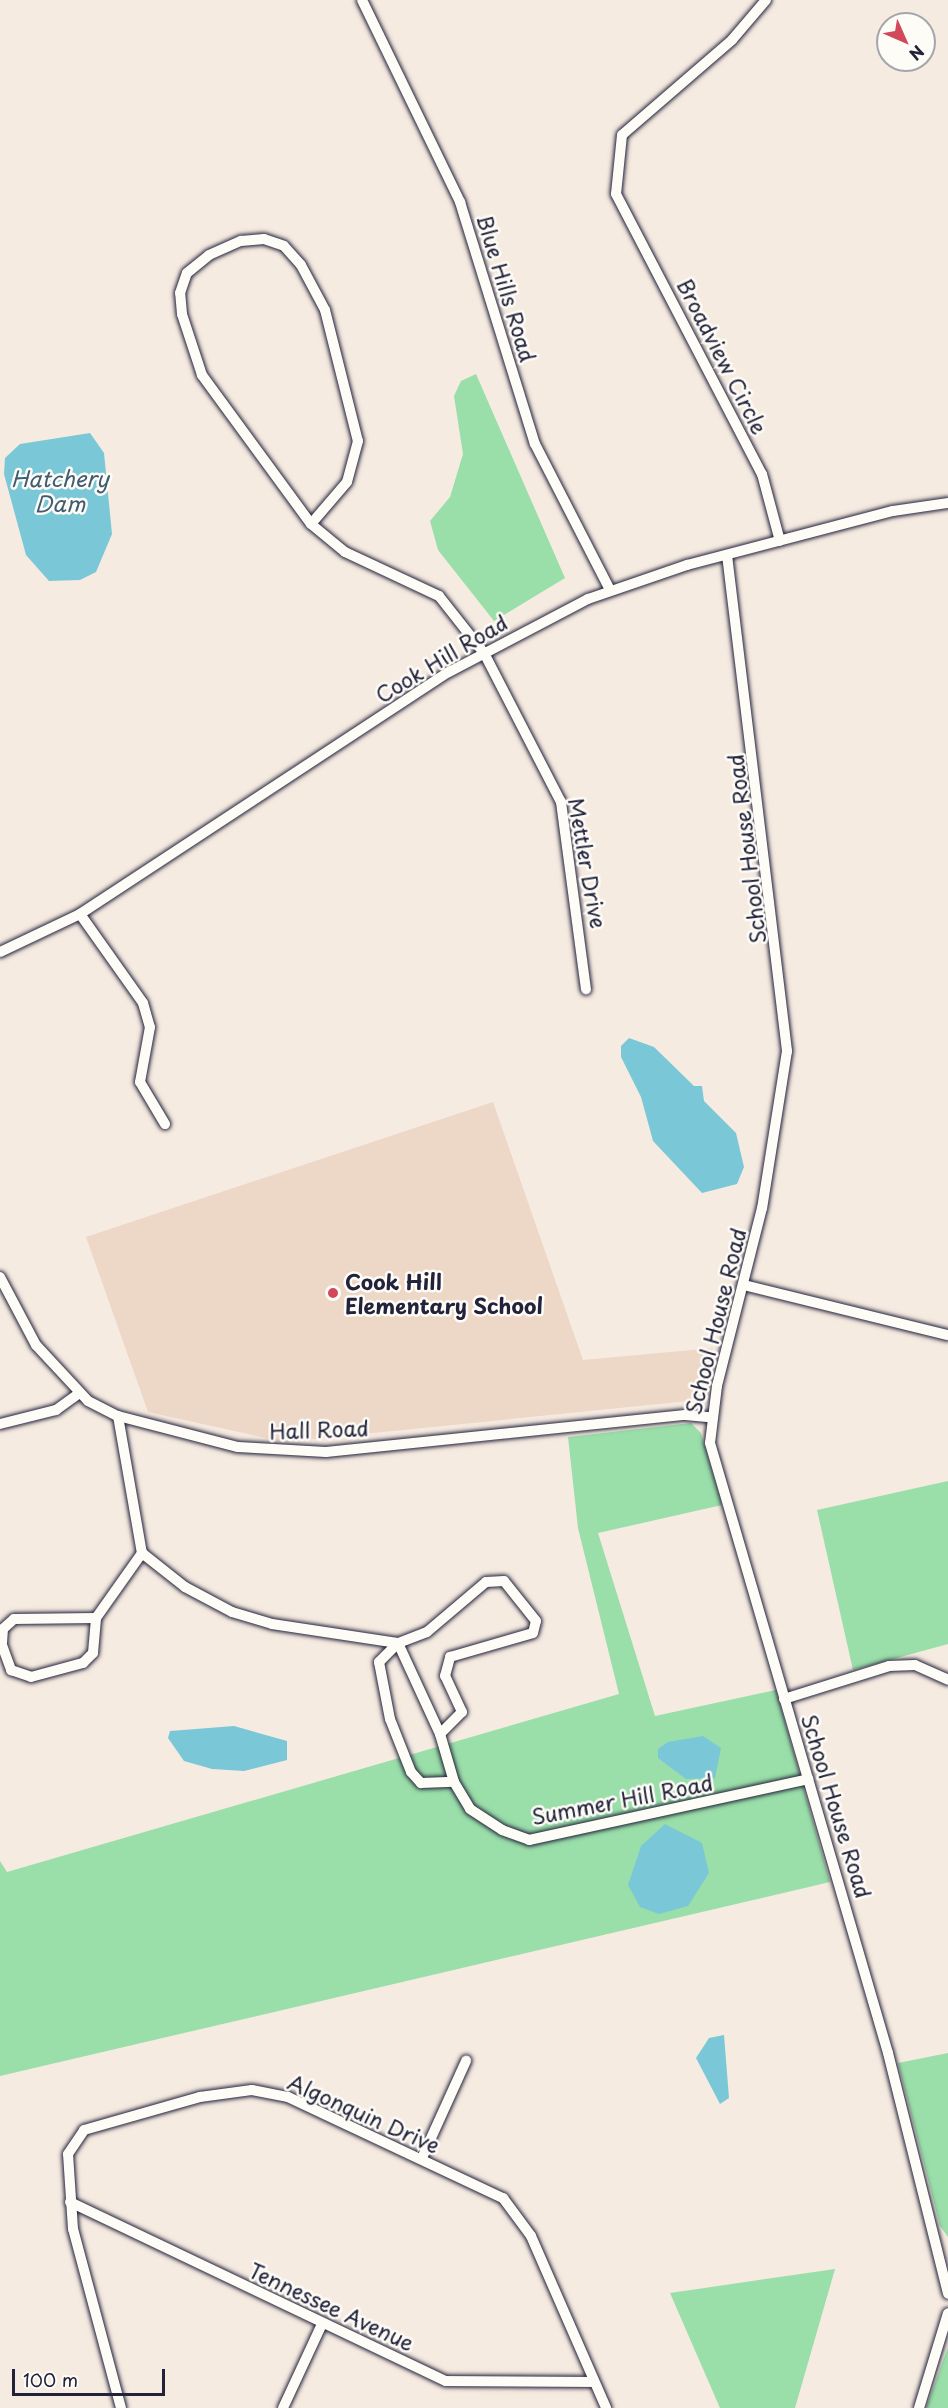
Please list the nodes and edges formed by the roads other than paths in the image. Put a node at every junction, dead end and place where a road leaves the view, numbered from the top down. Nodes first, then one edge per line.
1 (362, 0) edge
2 (766, 0) edge
3 (948, 502) edge
4 (311, 524) junction
5 (780, 541) junction
6 (727, 555) junction
7 (610, 590) junction
8 (484, 653) junction
9 (80, 914) junction
10 (0, 952) edge
11 (586, 988) dead end
12 (165, 1124) dead end
13 (0, 1277) edge
14 (744, 1285) junction
15 (948, 1335) edge
16 (78, 1394) junction
17 (118, 1416) junction
18 (710, 1417) junction
19 (0, 1424) edge
20 (142, 1553) junction
21 (96, 1618) junction
22 (398, 1643) junction
23 (948, 1680) edge
24 (784, 1698) junction
25 (440, 1734) junction
26 (808, 1779) junction
27 (454, 1782) junction
28 (465, 2061) dead end
29 (422, 2158) junction
30 (70, 2202) junction
31 (944, 2250) edge
32 (948, 2294) edge
33 (948, 2313) edge
34 (322, 2324) junction
35 (593, 2382) junction
36 (121, 2408) edge
37 (282, 2408) edge
38 (606, 2408) edge
39 (918, 2408) edge

1 - 7 street, Blue Hills Road
2 - 5 street, Broadview Circle
3 - 5 street, Cook Hill Road
4 - 4 street, Mettler Drive
4 - 8 street, Mettler Drive
5 - 6 street, Cook Hill Road
6 - 7 street, Cook Hill Road
6 - 14 street, School House Road
7 - 8 street, Cook Hill Road
8 - 9 street, Cook Hill Road
8 - 11 street, Mettler Drive
9 - 10 street, Cook Hill Road
9 - 12 street
13 - 16 street, Hall Road
14 - 15 street
14 - 18 street, School House Road
16 - 17 street, Hall Road
16 - 19 street
17 - 18 street, Hall Road
17 - 20 street
18 - 24 street, School House Road
20 - 21 street
20 - 22 street
21 - 21 street
22 - 25 street, Summer Hill Road
22 - 25 street
22 - 27 street
23 - 24 street
24 - 26 street, School House Road
25 - 27 street, Summer Hill Road
26 - 27 street, Summer Hill Road
26 - 31 street, School House Road
28 - 29 street
29 - 30 street, Algonquin Drive
29 - 35 street, Algonquin Drive
30 - 34 street, Tennessee Avenue
30 - 36 street, Algonquin Drive
31 - 32 street, School House Road
33 - 39 street
34 - 35 street, Tennessee Avenue
34 - 37 street
35 - 38 street, Algonquin Drive

